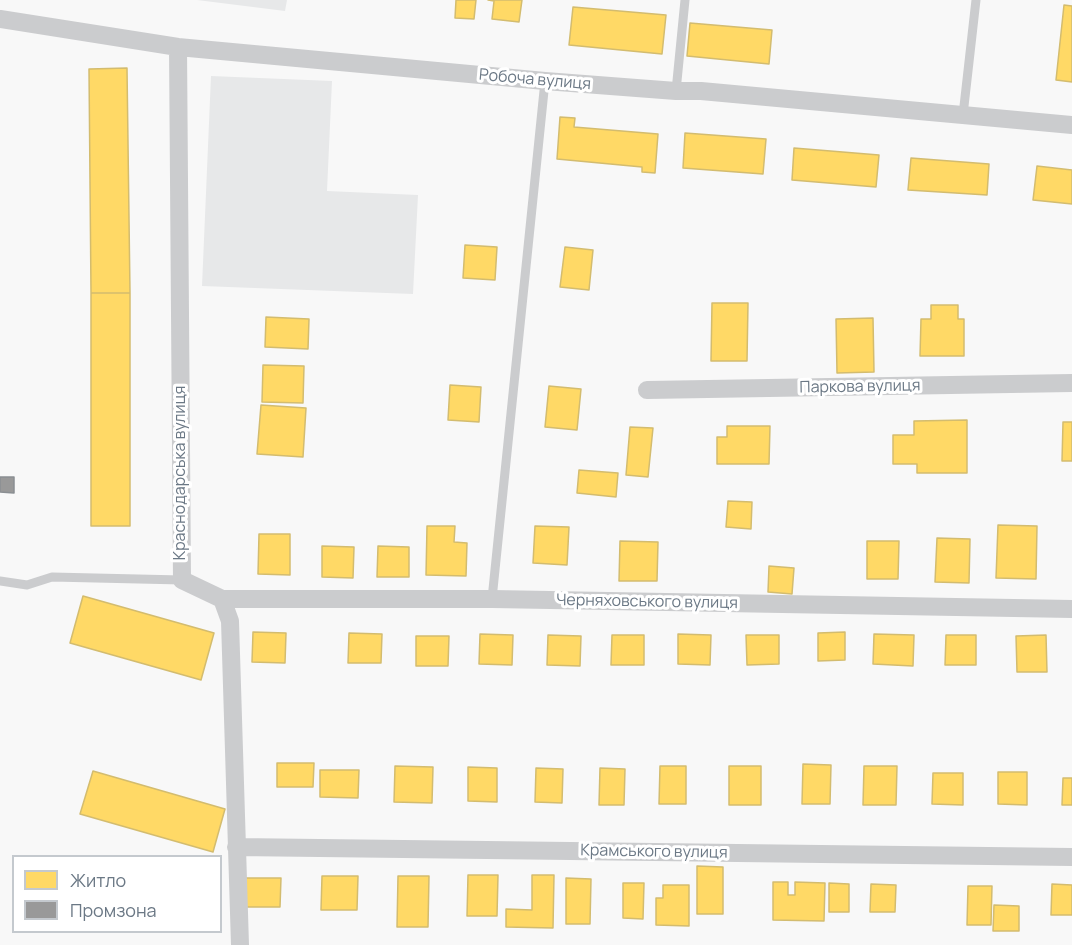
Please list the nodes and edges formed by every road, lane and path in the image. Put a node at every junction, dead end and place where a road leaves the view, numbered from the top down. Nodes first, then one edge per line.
1 (685, 0) edge
2 (976, 0) edge
3 (0, 19) edge
4 (178, 47) junction
5 (544, 81) junction
6 (676, 92) junction
7 (963, 115) junction
8 (1072, 125) edge
9 (1072, 383) edge
10 (647, 390) dead end
11 (182, 580) junction
12 (0, 581) edge
13 (222, 599) junction
14 (492, 600) junction
15 (1072, 609) edge
16 (236, 847) junction
17 (1072, 857) edge
18 (240, 945) edge

1 - 6 lane
2 - 7 lane
3 - 4 street, Робоча вулиця
4 - 5 street, Робоча вулиця
4 - 11 street, Краснодарська вулиця
5 - 6 street, Робоча вулиця
5 - 14 lane
6 - 7 street, Робоча вулиця
7 - 8 street, Робоча вулиця
9 - 10 street, Паркова вулиця
11 - 12 lane
11 - 13 street, Краснодарська вулиця
13 - 14 street, Черняховського вулиця
13 - 16 street
14 - 15 street, Черняховського вулиця
16 - 17 street, Крамського вулиця
16 - 18 street

